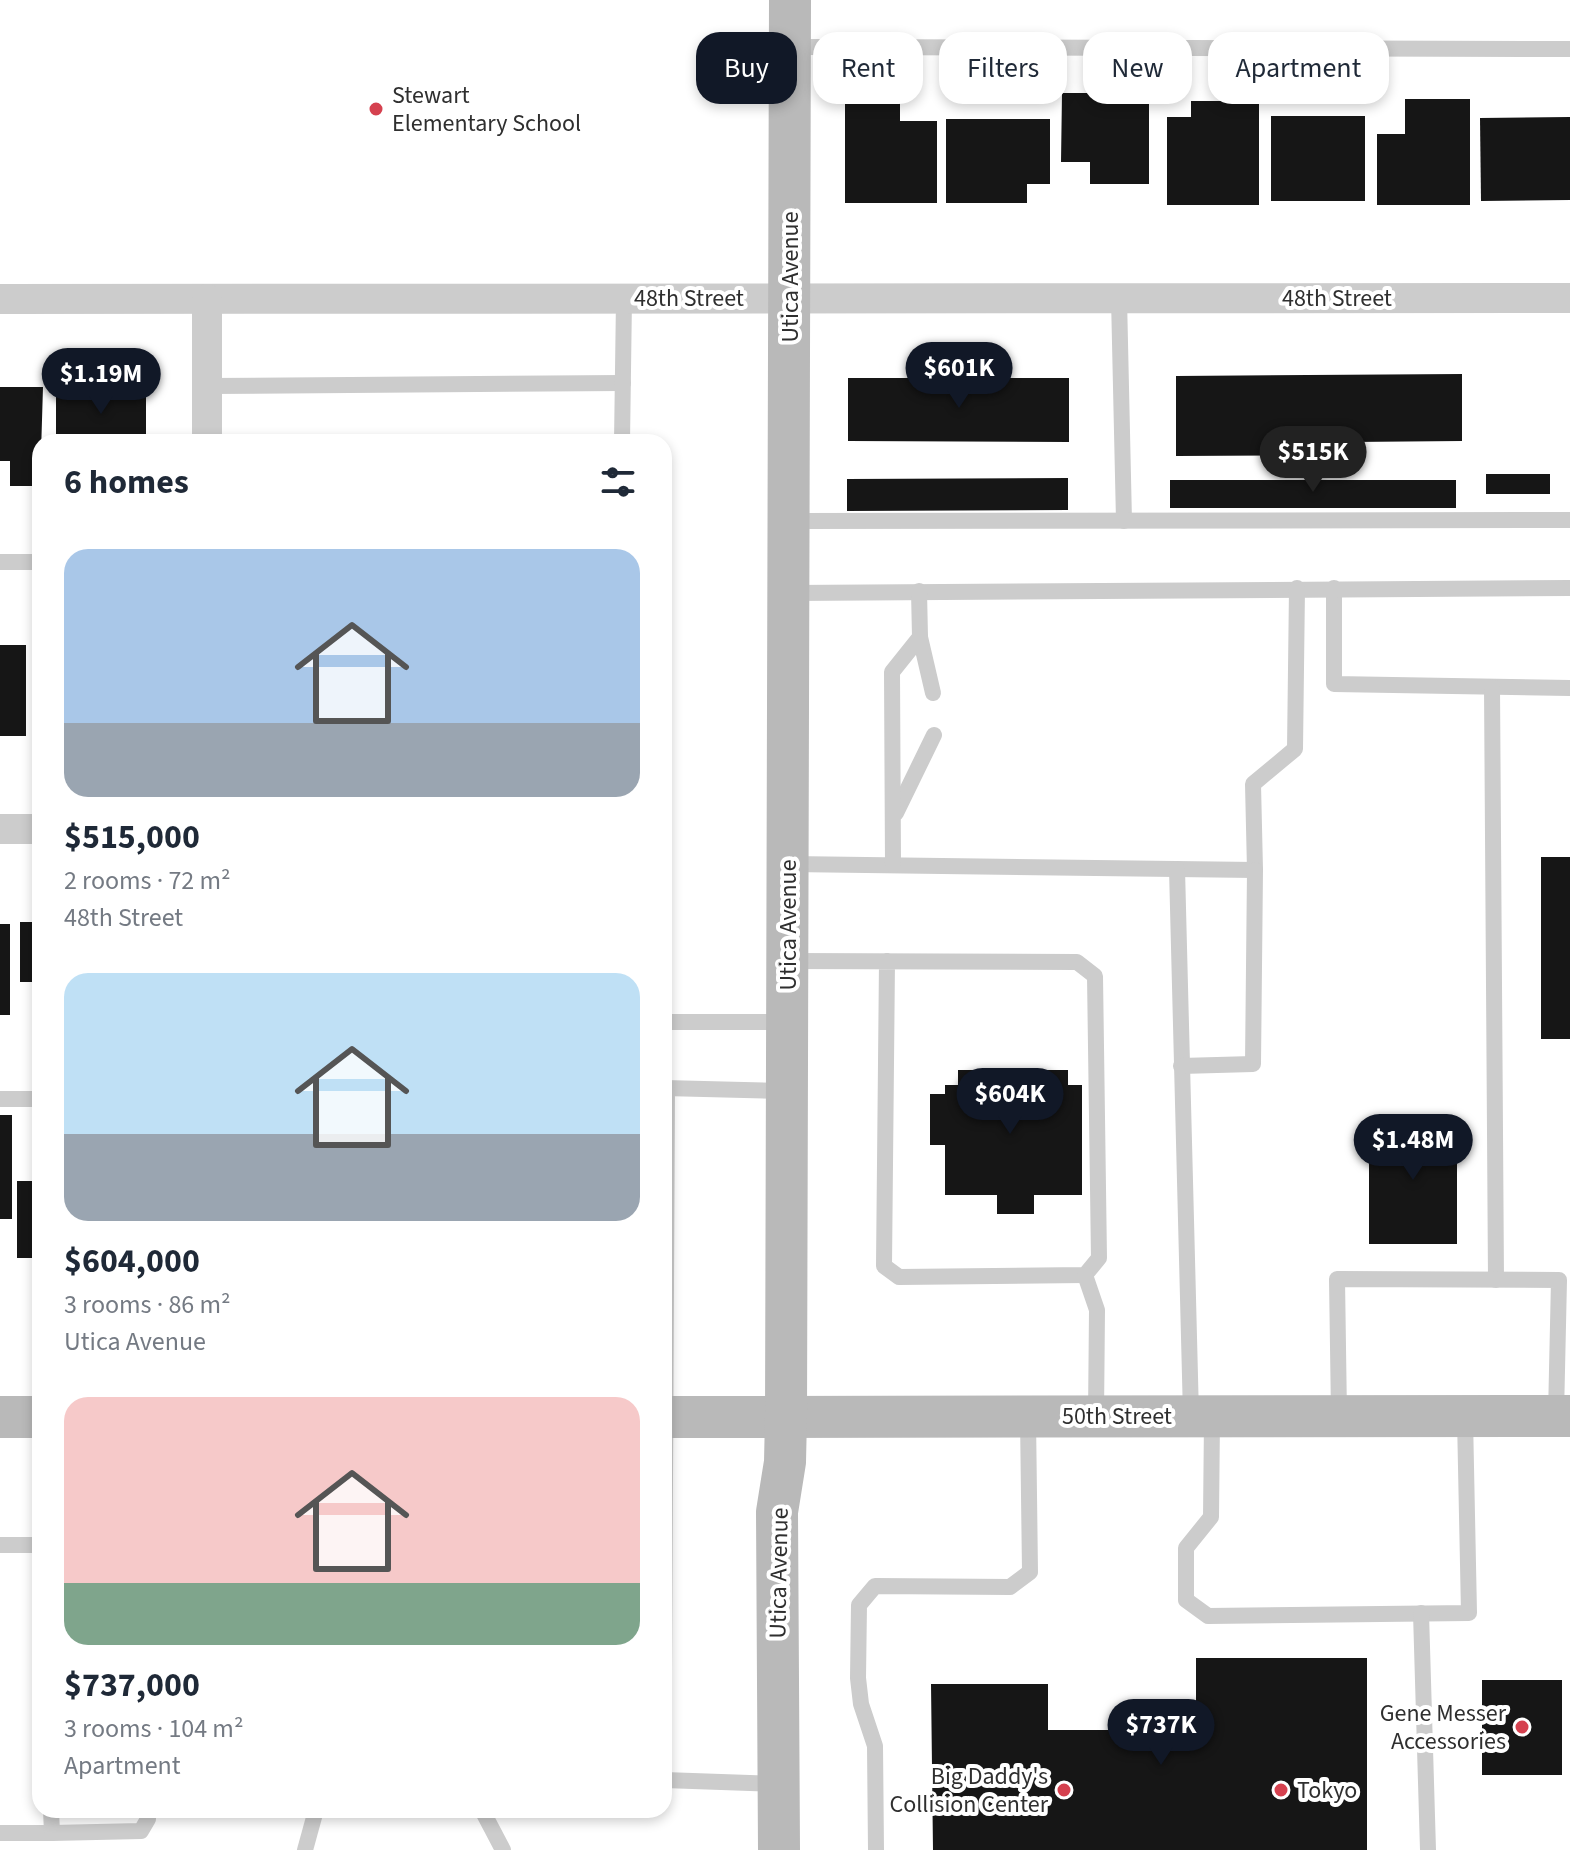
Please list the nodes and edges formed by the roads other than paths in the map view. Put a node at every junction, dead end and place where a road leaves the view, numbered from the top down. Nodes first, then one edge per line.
1 (790, 0) edge
2 (790, 32) edge
3 (797, 47) edge
4 (1570, 49) edge
5 (790, 104) edge
6 (790, 298) junction
7 (1119, 298) junction
8 (1570, 298) edge
9 (0, 299) edge
10 (207, 299) junction
11 (624, 299) junction
12 (623, 383) junction
13 (207, 386) junction
14 (207, 434) edge
15 (622, 434) edge
16 (1570, 520) edge
17 (789, 521) junction
18 (1124, 521) junction
19 (0, 562) edge
20 (32, 562) edge
21 (1297, 588) junction
22 (1334, 588) junction
23 (1570, 588) edge
24 (919, 591) junction
25 (789, 593) junction
26 (920, 637) junction
27 (1492, 687) junction
28 (1570, 688) edge
29 (933, 693) dead end
30 (934, 735) dead end
31 (893, 818) junction
32 (0, 829) edge
33 (32, 829) edge
34 (788, 864) junction
35 (893, 865) junction
36 (1177, 869) junction
37 (1255, 870) junction
38 (788, 961) junction
39 (887, 961) junction
40 (672, 1022) edge
41 (788, 1022) junction
42 (1181, 1066) junction
43 (672, 1088) edge
44 (787, 1091) junction
45 (0, 1099) edge
46 (32, 1099) edge
47 (1085, 1275) junction
48 (1496, 1280) junction
49 (1564, 1280) edge
50 (1028, 1416) junction
51 (1096, 1416) junction
52 (1201, 1416) junction
53 (1339, 1416) junction
54 (1465, 1416) junction
55 (1563, 1416) edge
56 (0, 1417) edge
57 (32, 1417) edge
58 (672, 1417) edge
59 (786, 1417) junction
60 (0, 1545) edge
61 (32, 1545) edge
62 (1421, 1613) junction
63 (672, 1780) edge
64 (778, 1784) junction
65 (51, 1818) edge
66 (148, 1818) edge
67 (314, 1818) edge
68 (486, 1818) edge
69 (0, 1833) edge
70 (52, 1833) junction
71 (305, 1850) edge
72 (503, 1850) edge
73 (779, 1850) edge
74 (876, 1850) edge
75 (1428, 1850) edge

1 - 2 street, Utica Avenue
3 - 4 lane
5 - 6 street, Utica Avenue
6 - 7 street, 48th Street
6 - 11 street, 48th Street
6 - 17 street, Utica Avenue
7 - 8 street, 48th Street
7 - 18 lane
9 - 10 street, 48th Street
10 - 11 street, 48th Street
10 - 13 street
11 - 12 lane
12 - 13 lane
12 - 15 lane
13 - 14 street
16 - 18 lane
17 - 18 lane
17 - 25 street, Utica Avenue
19 - 20 lane
21 - 22 lane
21 - 24 lane
21 - 37 lane
22 - 23 lane
22 - 27 lane
24 - 25 lane
24 - 26 lane
25 - 34 street, Utica Avenue
26 - 29 lane
26 - 31 lane
27 - 28 lane
27 - 48 lane
30 - 31 lane
31 - 35 lane
32 - 33 street
34 - 35 lane
34 - 38 street, Utica Avenue
35 - 36 lane
36 - 37 lane
36 - 42 lane
37 - 42 lane
38 - 39 lane
38 - 41 street, Utica Avenue
39 - 47 lane
39 - 47 lane
40 - 41 lane
41 - 44 street, Utica Avenue
42 - 52 lane
43 - 44 lane
44 - 59 street, Utica Avenue
45 - 46 lane
47 - 51 lane
48 - 49 lane
48 - 53 lane
49 - 55 lane
50 - 51 street, 50th Street
50 - 59 street, 50th Street
50 - 74 lane
51 - 52 street, 50th Street
52 - 53 street, 50th Street
52 - 62 lane
53 - 54 street, 50th Street
54 - 55 street, 50th Street
54 - 62 lane
56 - 57 street
58 - 59 street, 50th Street
59 - 64 street, Utica Avenue
60 - 61 lane
62 - 75 lane
63 - 64 lane
64 - 73 street, Utica Avenue
65 - 70 lane
66 - 70 lane
67 - 71 lane
68 - 72 lane
69 - 70 lane

